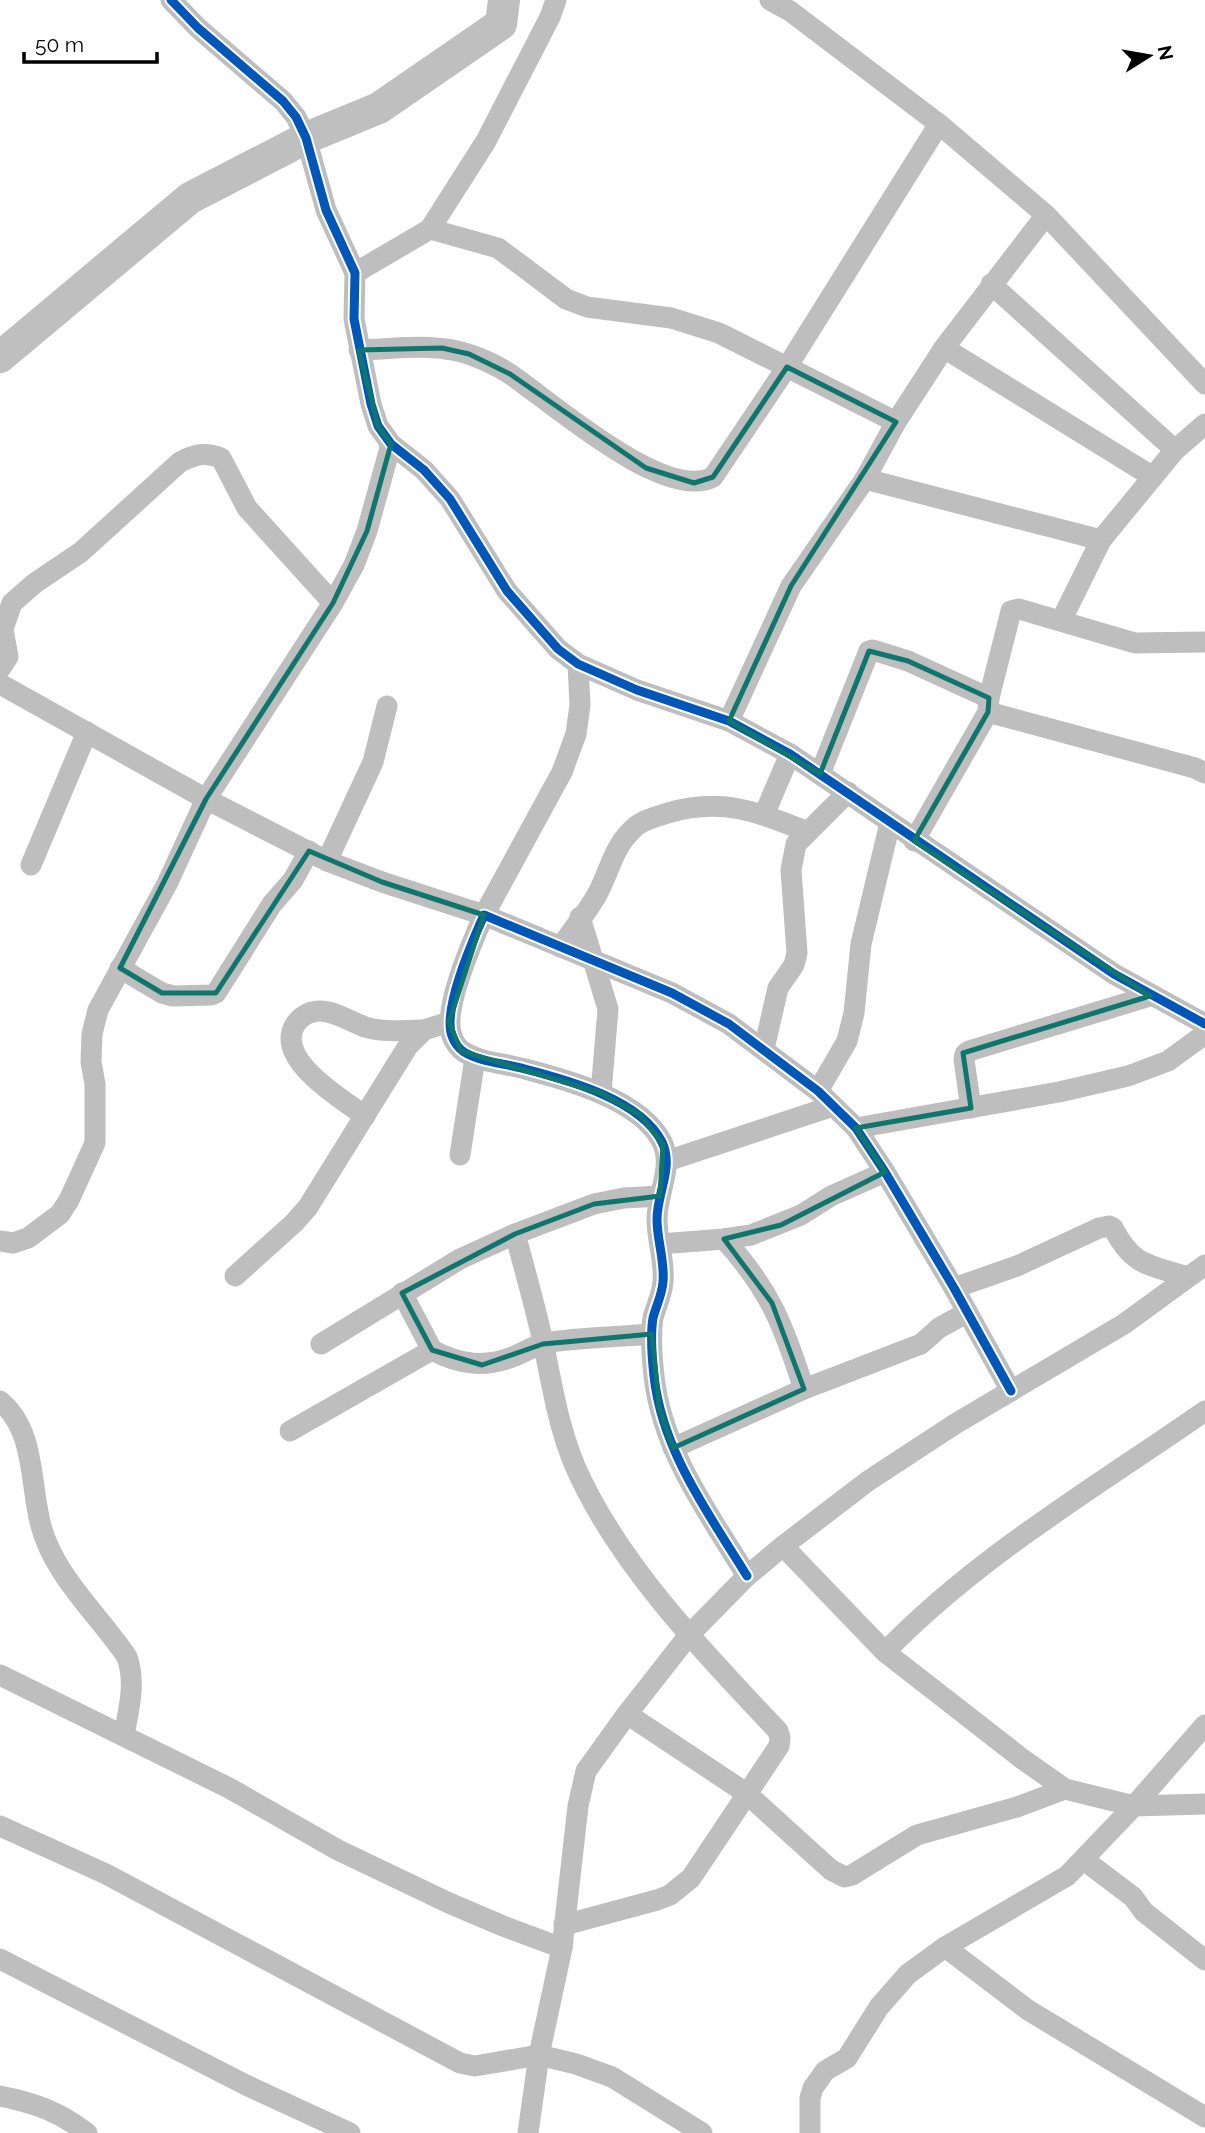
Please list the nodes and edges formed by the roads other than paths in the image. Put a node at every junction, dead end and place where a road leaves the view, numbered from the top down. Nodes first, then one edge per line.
1 (172, 0) edge
2 (556, 0) edge
3 (770, 0) edge
4 (939, 124) junction
5 (1046, 215) junction
6 (430, 229) junction
7 (355, 272) junction
8 (991, 284) junction
9 (943, 348) junction
10 (359, 350) junction
11 (1205, 356) edge
12 (1184, 361) junction
13 (788, 367) junction
14 (1205, 384) edge
15 (897, 422) junction
16 (1205, 424) edge
17 (391, 444) junction
18 (1175, 450) junction
19 (1153, 477) junction
20 (865, 479) junction
21 (1101, 540) junction
22 (332, 603) junction
23 (1061, 621) junction
24 (1205, 642) edge
25 (578, 664) junction
26 (0, 669) edge
27 (0, 684) edge
28 (988, 705) junction
29 (387, 706) dead end
30 (729, 721) junction
31 (87, 732) junction
32 (790, 754) junction
33 (1205, 773) edge
34 (820, 774) junction
35 (848, 792) junction
36 (206, 799) junction
37 (764, 815) junction
38 (890, 823) junction
39 (808, 832) junction
40 (914, 841) junction
41 (318, 856) junction
42 (31, 865) dead end
43 (484, 915) junction
44 (580, 917) junction
45 (561, 947) junction
46 (593, 961) junction
47 (120, 968) junction
48 (1150, 996) junction
49 (449, 1022) junction
50 (1204, 1023) edge
51 (424, 1030) junction
52 (764, 1049) junction
53 (475, 1058) junction
54 (601, 1093) junction
55 (825, 1099) junction
56 (971, 1108) junction
57 (365, 1116) junction
58 (856, 1128) junction
59 (460, 1155) dead end
60 (667, 1161) junction
61 (885, 1172) junction
62 (660, 1196) junction
63 (515, 1234) junction
64 (724, 1240) junction
65 (0, 1241) edge
66 (660, 1244) junction
67 (1197, 1271) edge
68 (235, 1276) dead end
69 (954, 1288) junction
70 (402, 1293) junction
71 (966, 1313) junction
72 (652, 1334) junction
73 (543, 1343) junction
74 (321, 1344) dead end
75 (432, 1350) junction
76 (804, 1388) junction
77 (1012, 1391) junction
78 (0, 1401) edge
79 (1205, 1411) edge
80 (290, 1431) dead end
81 (673, 1448) junction
82 (783, 1546) junction
83 (747, 1576) junction
84 (689, 1635) junction
85 (885, 1652) junction
86 (0, 1675) edge
87 (627, 1714) junction
88 (1205, 1725) edge
89 (124, 1735) junction
90 (1065, 1789) junction
91 (746, 1793) junction
92 (1205, 1804) edge
93 (1134, 1806) junction
94 (0, 1826) edge
95 (1084, 1860) junction
96 (564, 1925) junction
97 (945, 1947) junction
98 (562, 1948) junction
99 (0, 1959) edge
100 (1205, 1960) edge
101 (539, 2055) junction
102 (0, 2096) edge
103 (1205, 2117) edge
104 (88, 2133) edge
105 (349, 2133) edge
106 (528, 2133) edge
107 (702, 2133) edge
108 (810, 2133) edge

1 - 7 street
2 - 6 street
3 - 4 street
4 - 5 street
4 - 13 street
5 - 8 street
5 - 12 street
6 - 7 street
6 - 13 street
7 - 10 street
8 - 9 street
8 - 18 street
9 - 15 street
9 - 19 street
10 - 13 street
10 - 17 street
11 - 12 street
12 - 14 street
13 - 15 street
15 - 20 street
16 - 18 street
17 - 22 street
17 - 25 street
18 - 19 street
19 - 21 street
20 - 21 street
20 - 30 street
21 - 23 street
22 - 26 street
22 - 36 street
23 - 24 street
23 - 28 street
25 - 30 street
25 - 43 street
27 - 31 street
28 - 33 street
28 - 34 street
28 - 40 street
29 - 41 street
30 - 32 street
31 - 36 street
31 - 42 street
32 - 34 street
32 - 37 street
34 - 35 street
35 - 38 street
35 - 39 street
36 - 41 street
36 - 47 street
37 - 39 street
37 - 44 street
38 - 40 street
38 - 55 street
39 - 52 street
40 - 48 street
41 - 43 street
41 - 47 street
43 - 45 street
43 - 49 street
44 - 45 street
44 - 46 street
45 - 46 street
46 - 52 street
46 - 54 street
47 - 65 street
48 - 50 street
48 - 56 street
49 - 51 street
49 - 53 street
50 - 56 street
51 - 57 street
51 - 57 street
52 - 55 street
53 - 54 street
53 - 59 street
54 - 60 street
55 - 58 street
55 - 60 street
56 - 58 street
57 - 68 street
58 - 61 street
60 - 62 street
61 - 64 street
61 - 69 street
62 - 63 street
62 - 66 street
63 - 70 street
63 - 73 street
64 - 66 street
64 - 76 street
66 - 72 street
67 - 69 street
67 - 77 street
69 - 71 street
70 - 74 street
70 - 75 street
71 - 76 street
71 - 77 street
72 - 73 street
72 - 81 street
73 - 75 street
73 - 84 street
75 - 80 street
76 - 81 street
77 - 82 street
78 - 89 street
79 - 85 street
81 - 83 street
82 - 83 street
82 - 85 street
83 - 84 street
84 - 87 street
84 - 91 street
85 - 90 street
86 - 89 street
87 - 91 street
87 - 96 street
88 - 93 street
89 - 98 street
90 - 91 street
90 - 93 street
91 - 96 street
92 - 93 street
93 - 95 street
94 - 101 street
95 - 97 street
95 - 100 street
96 - 98 street
97 - 103 street
97 - 108 street
98 - 101 street
99 - 105 street
101 - 106 street
101 - 107 street
102 - 104 street

